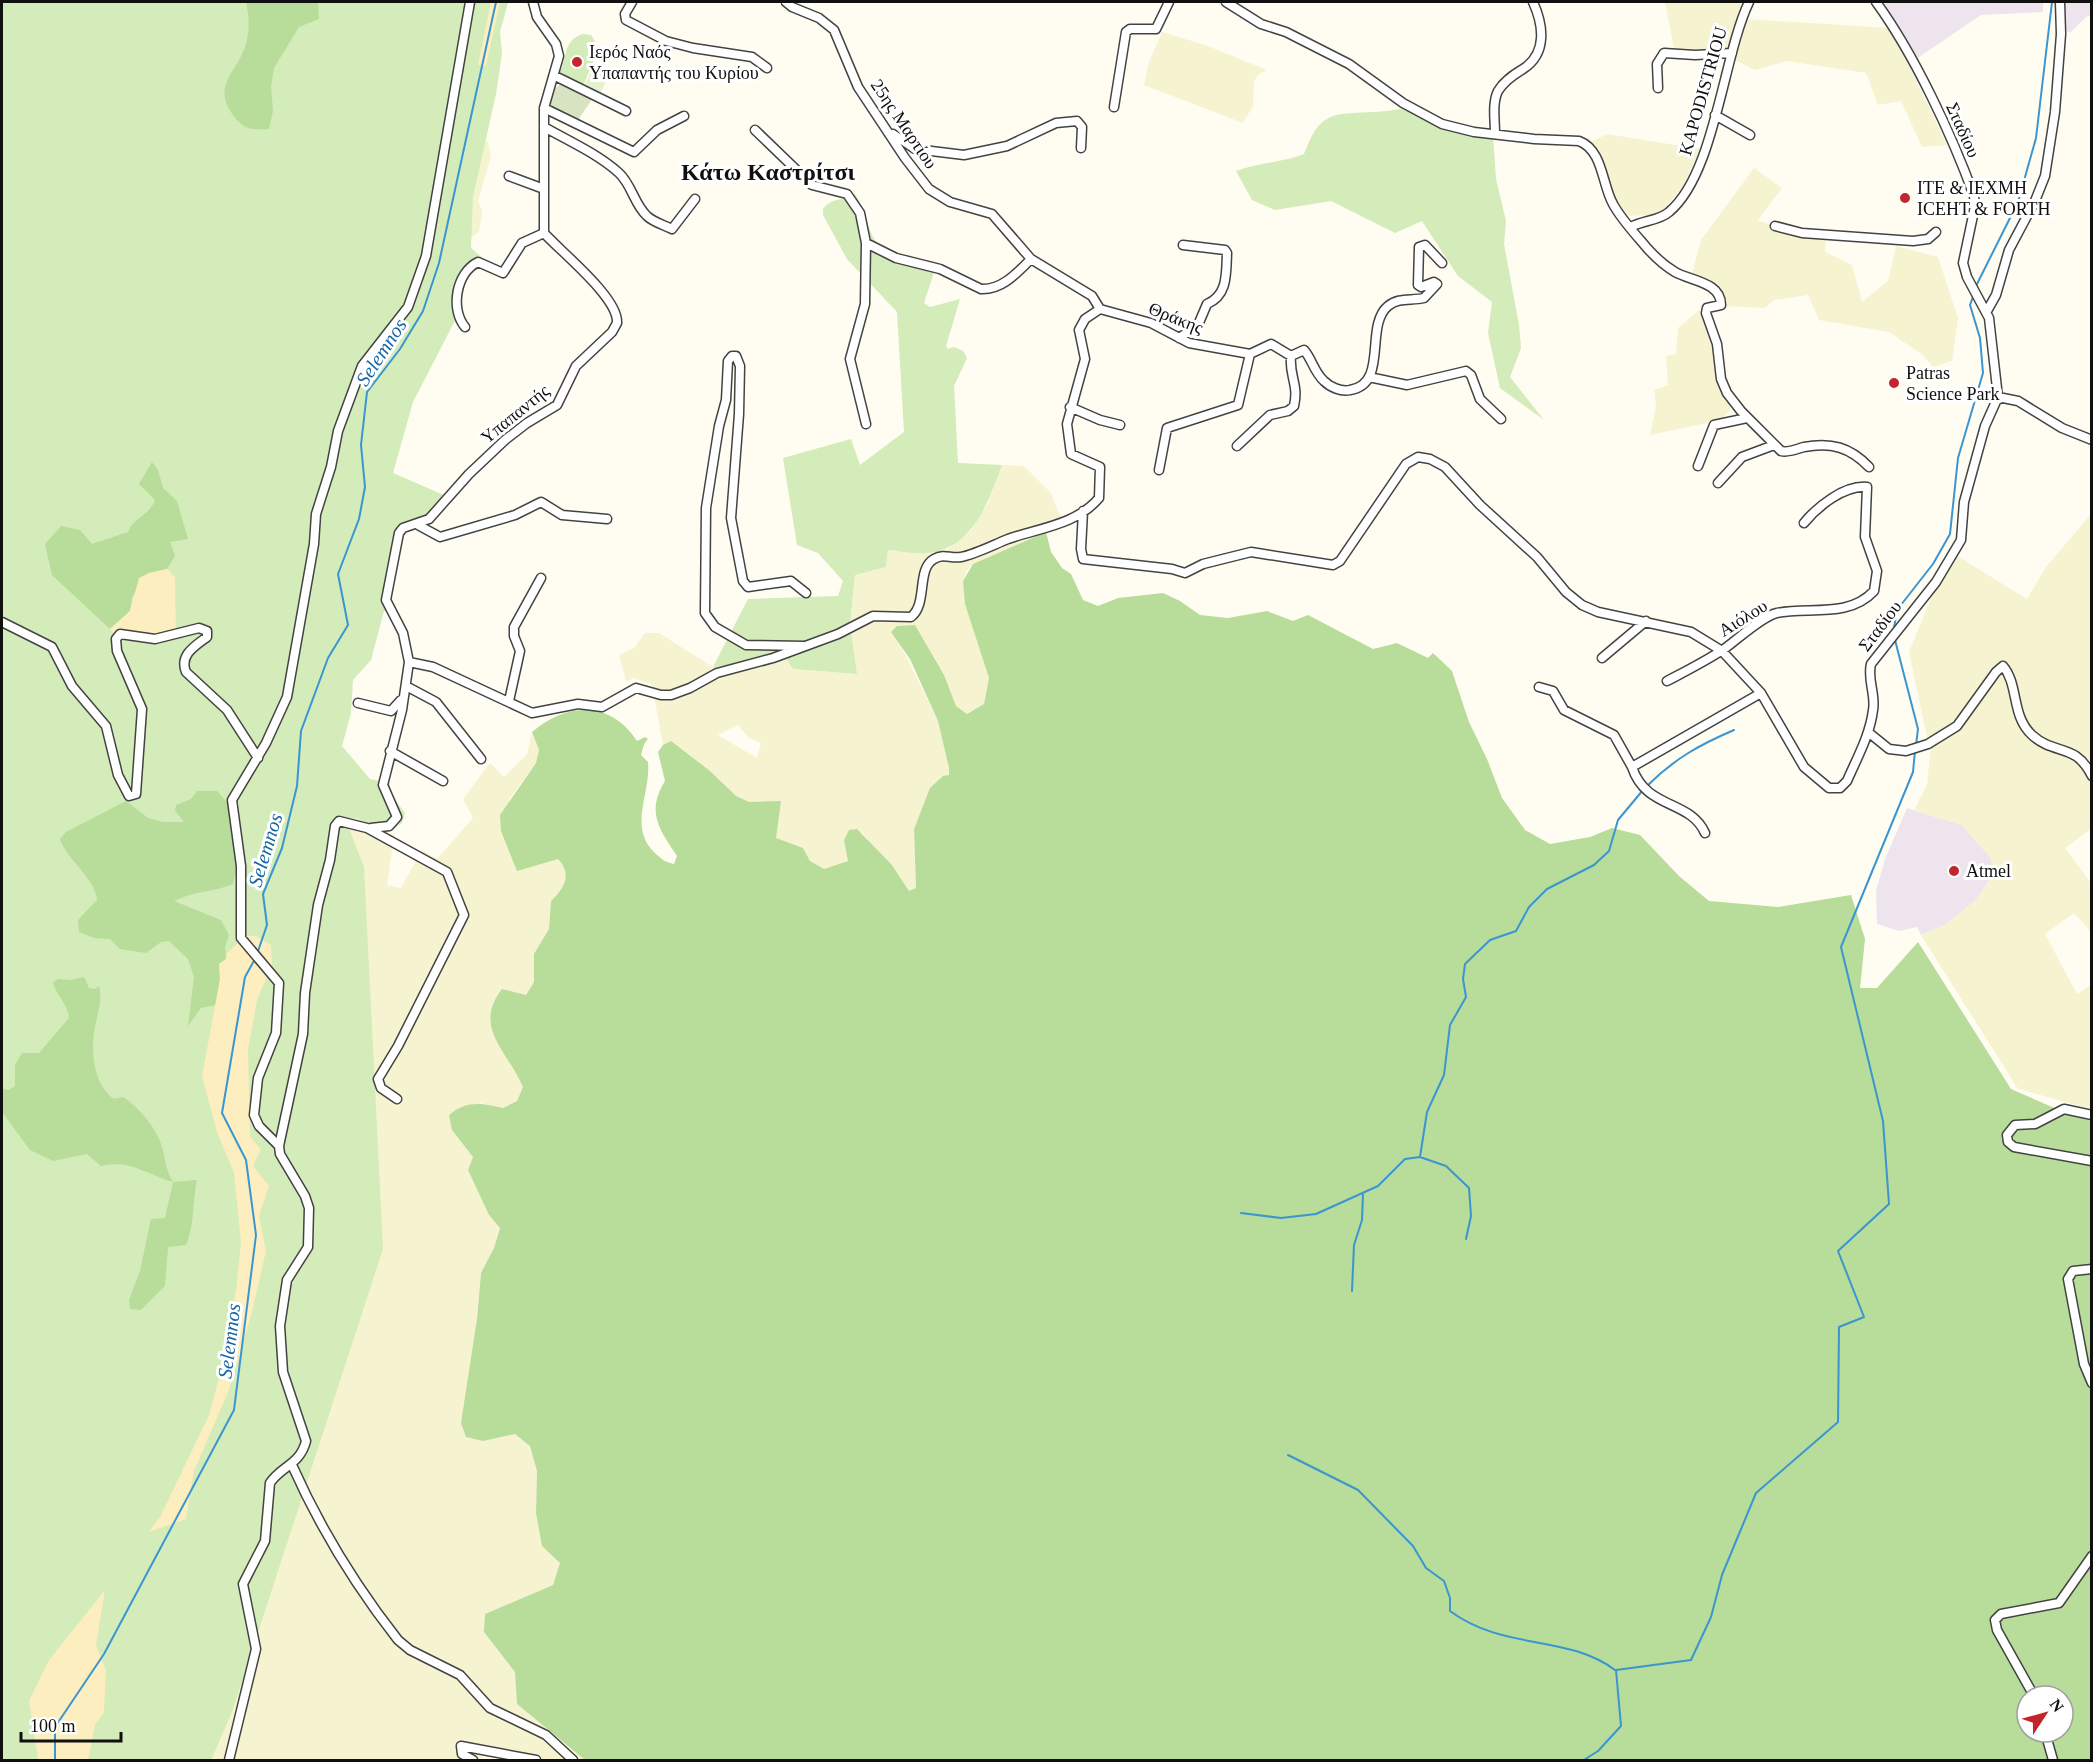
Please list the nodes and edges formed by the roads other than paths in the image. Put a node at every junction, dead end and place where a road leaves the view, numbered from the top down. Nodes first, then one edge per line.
1 (470, 2) edge
2 (533, 2) edge
3 (632, 2) edge
4 (786, 2) edge
5 (1169, 2) edge
6 (1226, 2) edge
7 (1533, 2) edge
8 (1749, 2) edge
9 (1876, 2) edge
10 (2060, 2) edge
11 (1732, 52) junction
12 (767, 68) dead end
13 (555, 76) junction
14 (1658, 88) dead end
15 (1114, 107) dead end
16 (544, 108) junction
17 (626, 111) dead end
18 (1715, 115) junction
19 (684, 116) dead end
20 (544, 127) junction
21 (755, 130) dead end
22 (1495, 133) junction
23 (890, 135) junction
24 (1750, 135) dead end
25 (1081, 148) dead end
26 (509, 176) dead end
27 (543, 189) junction
28 (695, 199) dead end
29 (1775, 226) dead end
30 (1631, 227) junction
31 (1936, 232) dead end
32 (544, 233) junction
33 (866, 243) junction
34 (1183, 245) dead end
35 (1031, 259) junction
36 (1442, 263) dead end
37 (1985, 307) junction
38 (1100, 309) junction
39 (465, 327) dead end
40 (1179, 338) junction
41 (1250, 354) junction
42 (1291, 356) junction
43 (1369, 377) junction
44 (1998, 397) junction
45 (1070, 407) junction
46 (1748, 418) junction
47 (1501, 419) dead end
48 (866, 424) dead end
49 (1120, 425) dead end
50 (2091, 440) edge
51 (1774, 445) junction
52 (1237, 446) dead end
53 (1698, 466) dead end
54 (1869, 467) dead end
55 (1159, 470) dead end
56 (1718, 483) dead end
57 (1083, 511) junction
58 (607, 519) dead end
59 (1804, 523) dead end
60 (418, 525) junction
61 (541, 578) dead end
62 (806, 593) dead end
63 (1646, 621) junction
64 (2, 622) edge
65 (804, 646) junction
66 (1722, 651) junction
67 (1602, 658) dead end
68 (409, 662) junction
69 (1667, 681) dead end
70 (1539, 687) dead end
71 (405, 690) junction
72 (1761, 693) junction
73 (509, 701) junction
74 (358, 703) dead end
75 (1868, 732) junction
76 (390, 751) junction
77 (258, 758) junction
78 (481, 759) dead end
79 (1632, 766) junction
80 (2091, 776) edge
81 (443, 782) dead end
82 (367, 828) junction
83 (1705, 833) dead end
84 (397, 1099) dead end
85 (2091, 1114) edge
86 (279, 1146) junction
87 (2091, 1161) edge
88 (2091, 1269) edge
89 (2091, 1383) edge
90 (292, 1466) junction
91 (2091, 1556) edge
92 (2027, 1684) edge
93 (2048, 1744) edge
94 (229, 1761) edge
95 (473, 1761) edge
96 (536, 1761) edge
97 (573, 1761) edge
98 (2053, 1761) edge

1 - 77 street
2 - 13 street
3 - 12 street
4 - 23 street, 25ης Μαρτίου
5 - 15 street
6 - 22 street
7 - 22 street
8 - 11 street, KAPODISTRIOU
9 - 37 street, Σταδίου
10 - 37 street
11 - 14 street
11 - 18 street, KAPODISTRIOU
13 - 16 street
13 - 17 street
16 - 19 street
16 - 20 street
18 - 24 street
18 - 30 street, KAPODISTRIOU
20 - 27 street
20 - 28 street
21 - 33 street
22 - 30 street
23 - 25 street
23 - 35 street, 25ης Μαρτίου
26 - 27 street
27 - 32 street
29 - 31 street
30 - 46 street
32 - 39 street
32 - 60 street, Υπαπαντής
33 - 35 street
33 - 48 street
34 - 40 street
35 - 38 street, 25ης Μαρτίου
36 - 43 street
37 - 44 street, Σταδίου
38 - 40 street, Θράκης
38 - 45 street
40 - 41 street, Θράκης
41 - 42 street
41 - 55 street
42 - 43 street
42 - 52 street
43 - 47 street
44 - 50 street
44 - 75 street, Σταδίου
45 - 49 street
45 - 57 street
46 - 51 street
46 - 53 street
51 - 54 street
51 - 56 street
57 - 63 street, Σταδίου
57 - 65 street
58 - 60 street
59 - 66 street, Αιόλου
60 - 68 street, Υπαπαντής
61 - 73 street
62 - 65 street
63 - 66 street, Σταδίου
63 - 67 street
64 - 77 street
65 - 73 street
66 - 69 street, Αιόλου
66 - 72 street, Σταδίου
68 - 71 street, Υπαπαντής
68 - 73 street
70 - 79 street
71 - 74 street
71 - 76 street, Υπαπαντής
71 - 78 street
72 - 75 street, Σταδίου
72 - 79 street
75 - 80 street
76 - 81 street
76 - 82 street, Υπαπαντής
77 - 86 street
79 - 83 street
82 - 84 street
82 - 86 street
85 - 87 street
86 - 90 street
88 - 89 street
90 - 94 street
90 - 97 street
91 - 92 street
93 - 98 street
95 - 96 street

